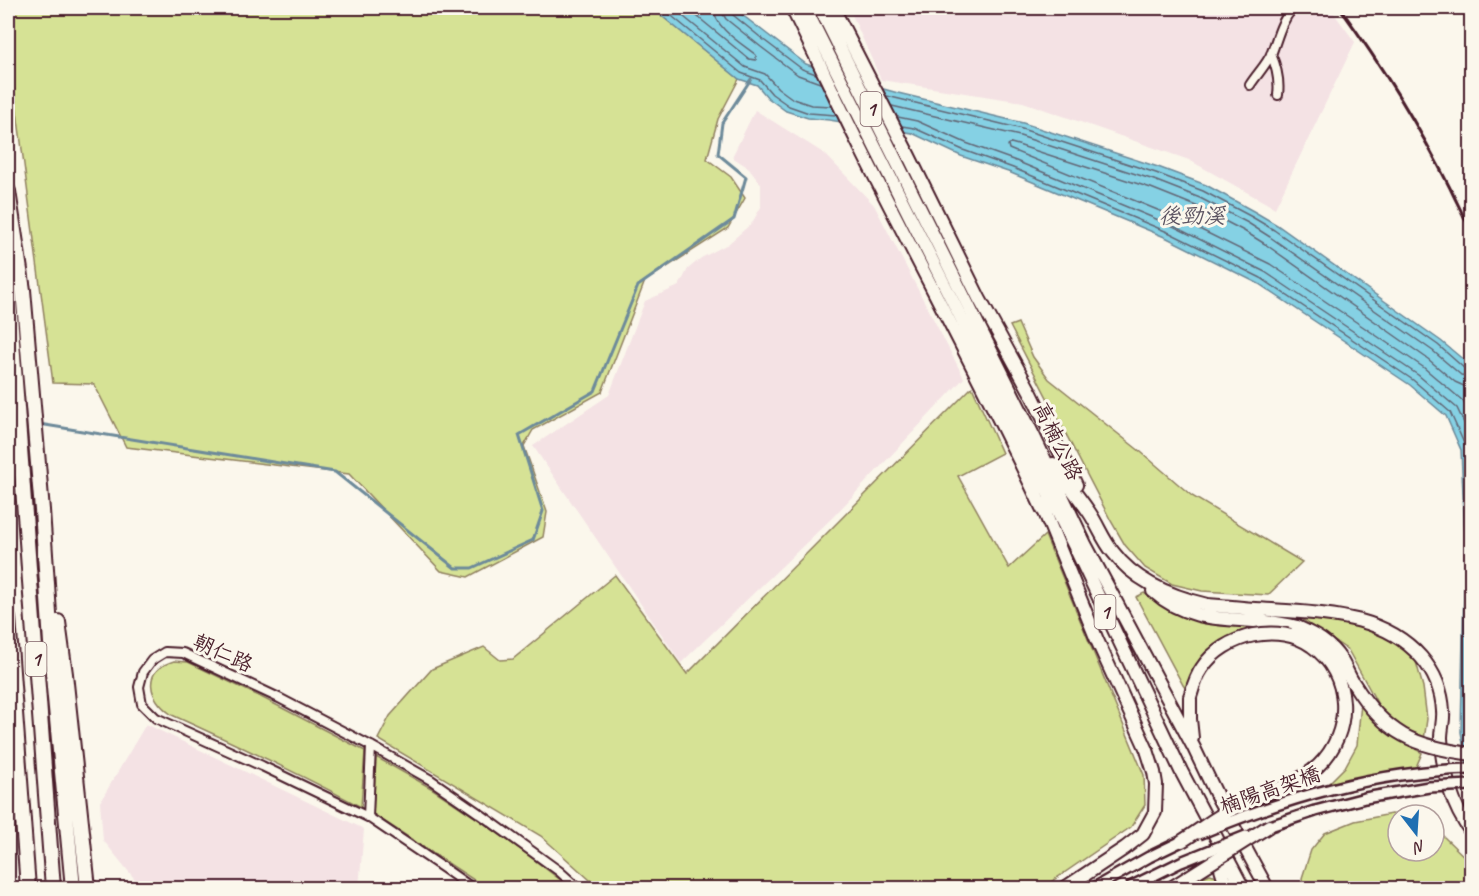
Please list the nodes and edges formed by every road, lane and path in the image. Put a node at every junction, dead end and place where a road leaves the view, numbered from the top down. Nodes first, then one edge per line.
1 (792, 8) edge
2 (805, 8) edge
3 (820, 8) edge
4 (833, 8) edge
5 (1293, 8) edge
6 (1272, 54) junction
7 (1250, 85) dead end
8 (1278, 95) dead end
9 (8, 190) edge
10 (8, 288) edge
11 (1050, 430) junction
12 (1034, 437) junction
13 (1018, 446) junction
14 (1062, 475) junction
15 (1049, 508) junction
16 (42, 510) junction
17 (1089, 512) junction
18 (1074, 520) junction
19 (1142, 580) junction
20 (8, 618) edge
21 (371, 746) junction
22 (1194, 748) junction
23 (1472, 754) edge
24 (1472, 769) edge
25 (1472, 785) edge
26 (368, 817) junction
27 (1206, 820) junction
28 (1269, 826) junction
29 (1472, 833) edge
30 (1182, 841) junction
31 (28, 888) edge
32 (53, 888) edge
33 (72, 888) edge
34 (88, 888) edge
35 (472, 888) edge
36 (578, 888) edge
37 (1065, 888) edge
38 (1094, 888) edge
39 (1128, 888) edge
40 (1171, 888) edge
41 (1230, 888) edge
42 (1243, 888) edge
43 (1267, 888) edge

1 - 13 main road, 高楠公路 / 1
2 - 13 main road, 高楠公路 / 1
3 - 12 main road, 高楠公路 / 1
4 - 11 main road, 高楠公路 / 1
5 - 6 street
6 - 7 street
6 - 8 street
9 - 16 highway
10 - 32 highway, 1
11 - 14 main road
11 - 17 main road, 高楠公路 / 1
12 - 14 main road
12 - 18 main road, 高楠公路 / 1
13 - 15 main road
13 - 15 main road, 高楠公路 / 1
14 - 17 main road
14 - 18 main road
15 - 27 main road, 高楠公路 / 1
15 - 37 main road
16 - 33 highway
16 - 34 highway
17 - 19 main road
18 - 22 main road, 高楠公路 / 1
19 - 23 main road, bridge
19 - 29 main road
20 - 31 highway, 1
21 - 26 street
21 - 26 street, 朝仁路
21 - 36 street, 朝仁路
22 - 30 main road, bridge
22 - 43 main road, 高楠公路 / 1
24 - 30 street, 楠陽高架橋, bridge
25 - 28 street, bridge
26 - 35 street, 朝仁路
27 - 41 main road
27 - 42 main road, 高楠公路 / 1
28 - 39 street, bridge
28 - 40 main road, bridge
30 - 38 street, 楠陽高架橋

